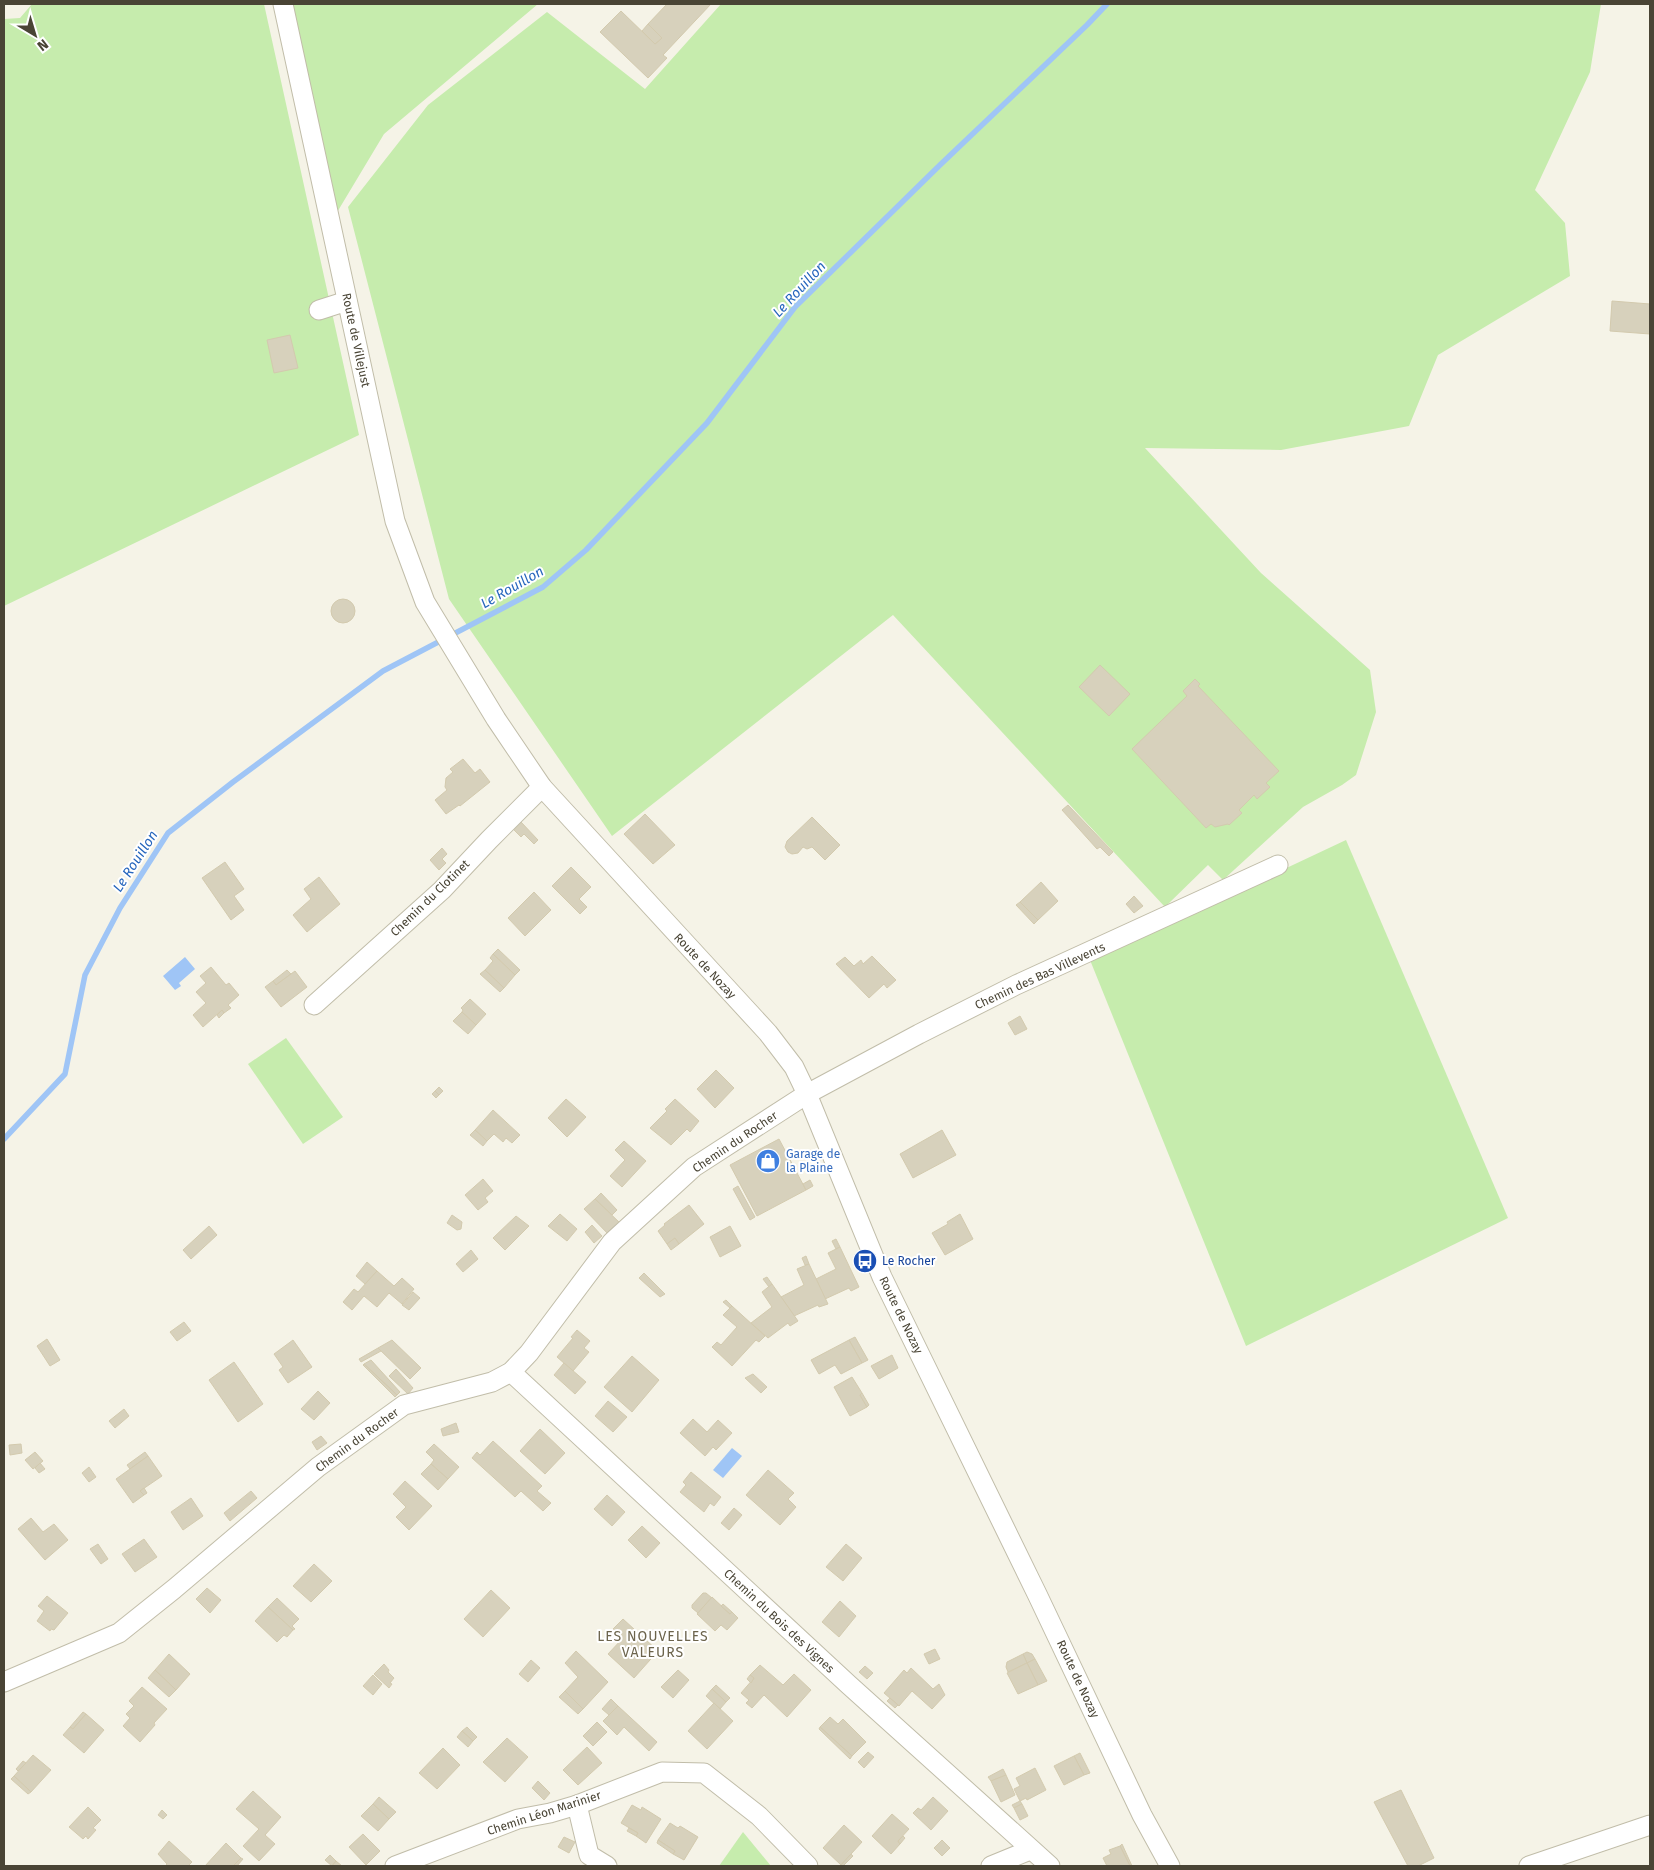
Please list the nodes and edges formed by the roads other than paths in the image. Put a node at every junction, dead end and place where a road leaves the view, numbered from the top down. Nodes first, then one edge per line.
1 (284, 4) edge
2 (347, 301) junction
3 (319, 310) dead end
4 (461, 665) joint
5 (542, 787) junction
6 (1278, 865) dead end
7 (314, 1005) dead end
8 (807, 1094) junction
9 (511, 1372) junction
10 (4, 1682) edge
11 (577, 1804) junction
12 (1650, 1825) edge
13 (1030, 1850) junction
14 (586, 1861) edge
15 (395, 1866) edge
16 (607, 1866) edge
17 (808, 1866) edge
18 (991, 1866) edge
19 (1050, 1866) edge
20 (1170, 1866) edge
21 (1529, 1866) edge

1 - 2 street, Route de Villejust
2 - 3 street
2 - 4 street, Route de Villejust
4 - 5 street, Route de Nozay
5 - 7 street, Chemin du Clotinet
5 - 8 street, Route de Nozay
6 - 8 street, Chemin des Bas Villevents
8 - 9 street, Chemin du Rocher
8 - 20 street, Route de Nozay
9 - 10 street, Chemin du Rocher
9 - 13 street, Chemin du Bois des Vignes
11 - 14 street
11 - 15 street, Chemin Léon Marinier
11 - 17 street, Chemin Léon Marinier
12 - 21 street
13 - 18 street
13 - 19 street, Chemin du Bois des Vignes
14 - 16 street

